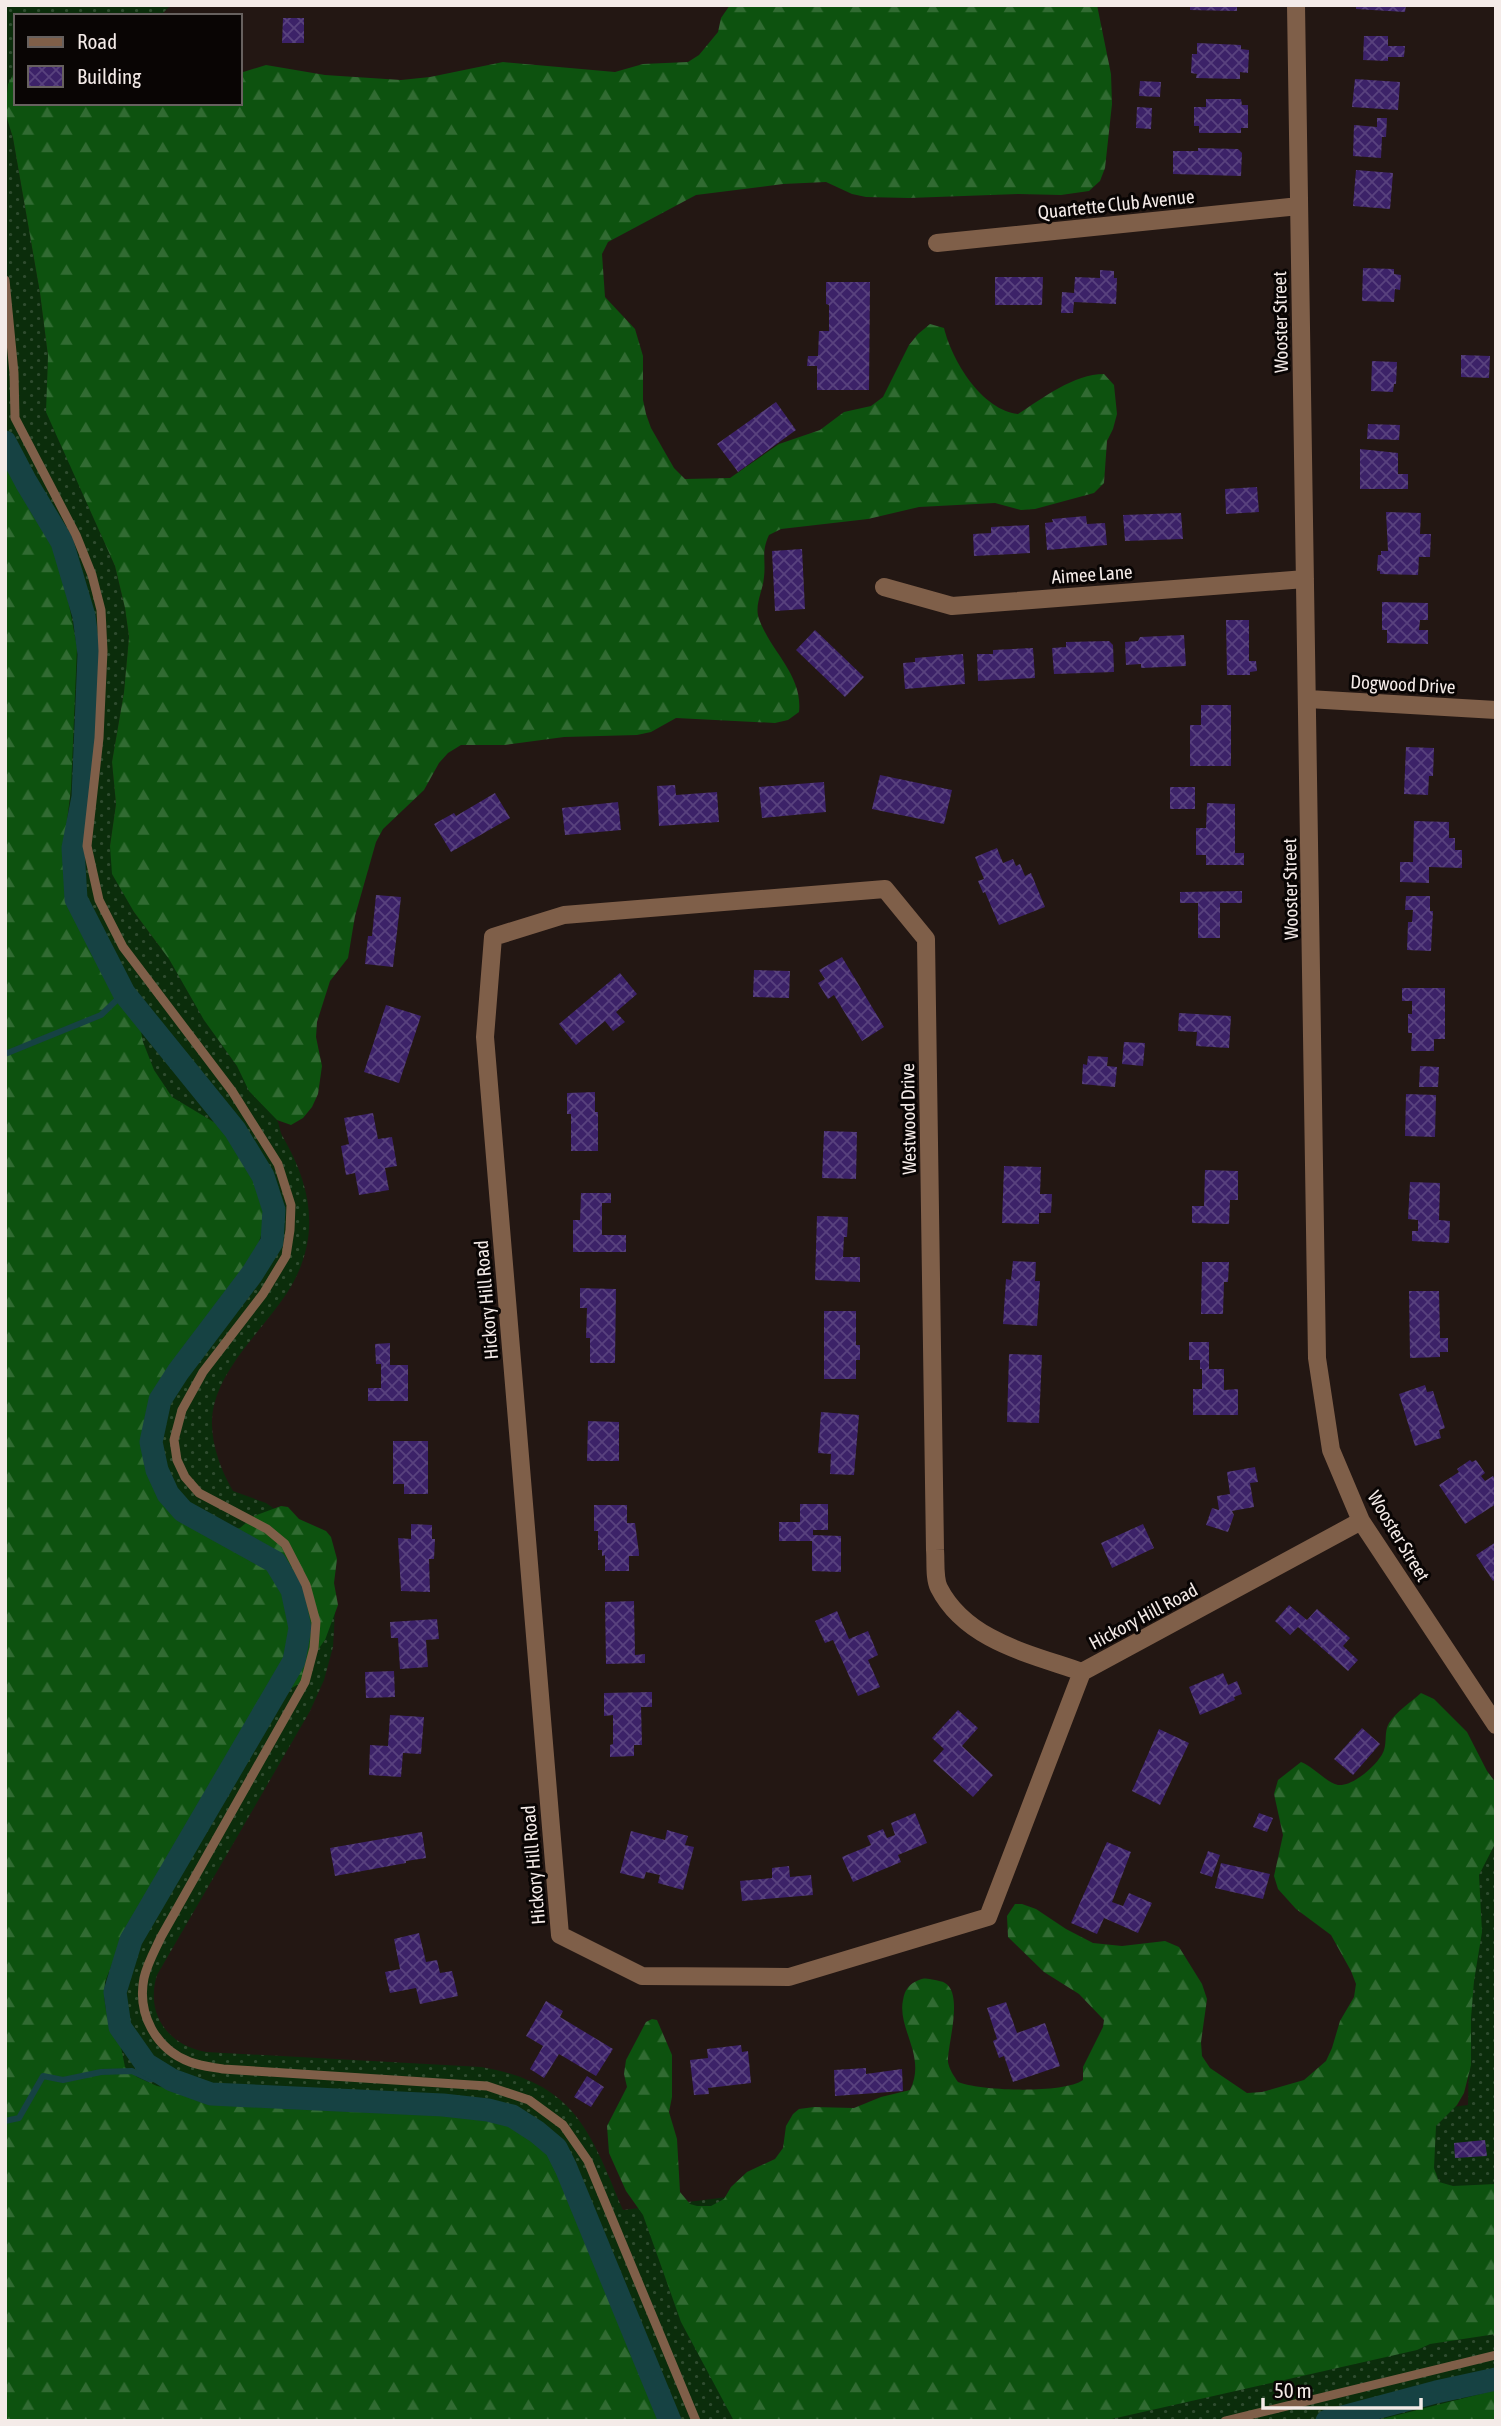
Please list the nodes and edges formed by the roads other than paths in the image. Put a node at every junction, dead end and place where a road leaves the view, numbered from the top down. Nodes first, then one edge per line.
1 (1296, 5) edge
2 (1299, 206) junction
3 (937, 243) dead end
4 (5, 280) edge
5 (1305, 579) junction
6 (884, 587) dead end
7 (1308, 699) junction
8 (1496, 710) edge
9 (493, 937) joint
10 (1361, 1521) junction
11 (1082, 1672) junction
12 (1496, 1725) edge
13 (1496, 2355) edge
14 (696, 2421) edge
15 (1226, 2421) edge

1 - 2 street, Wooster Street
2 - 3 street, Quartette Club Avenue
2 - 5 street, Wooster Street
4 - 14 lane
5 - 6 street, Aimee Lane
5 - 7 street, Wooster Street
7 - 8 street, Dogwood Drive
7 - 10 street, Wooster Street
9 - 11 street, Westwood Drive
9 - 11 street, Hickory Hill Road
10 - 11 street, Hickory Hill Road
10 - 12 street, Wooster Street
13 - 15 lane

